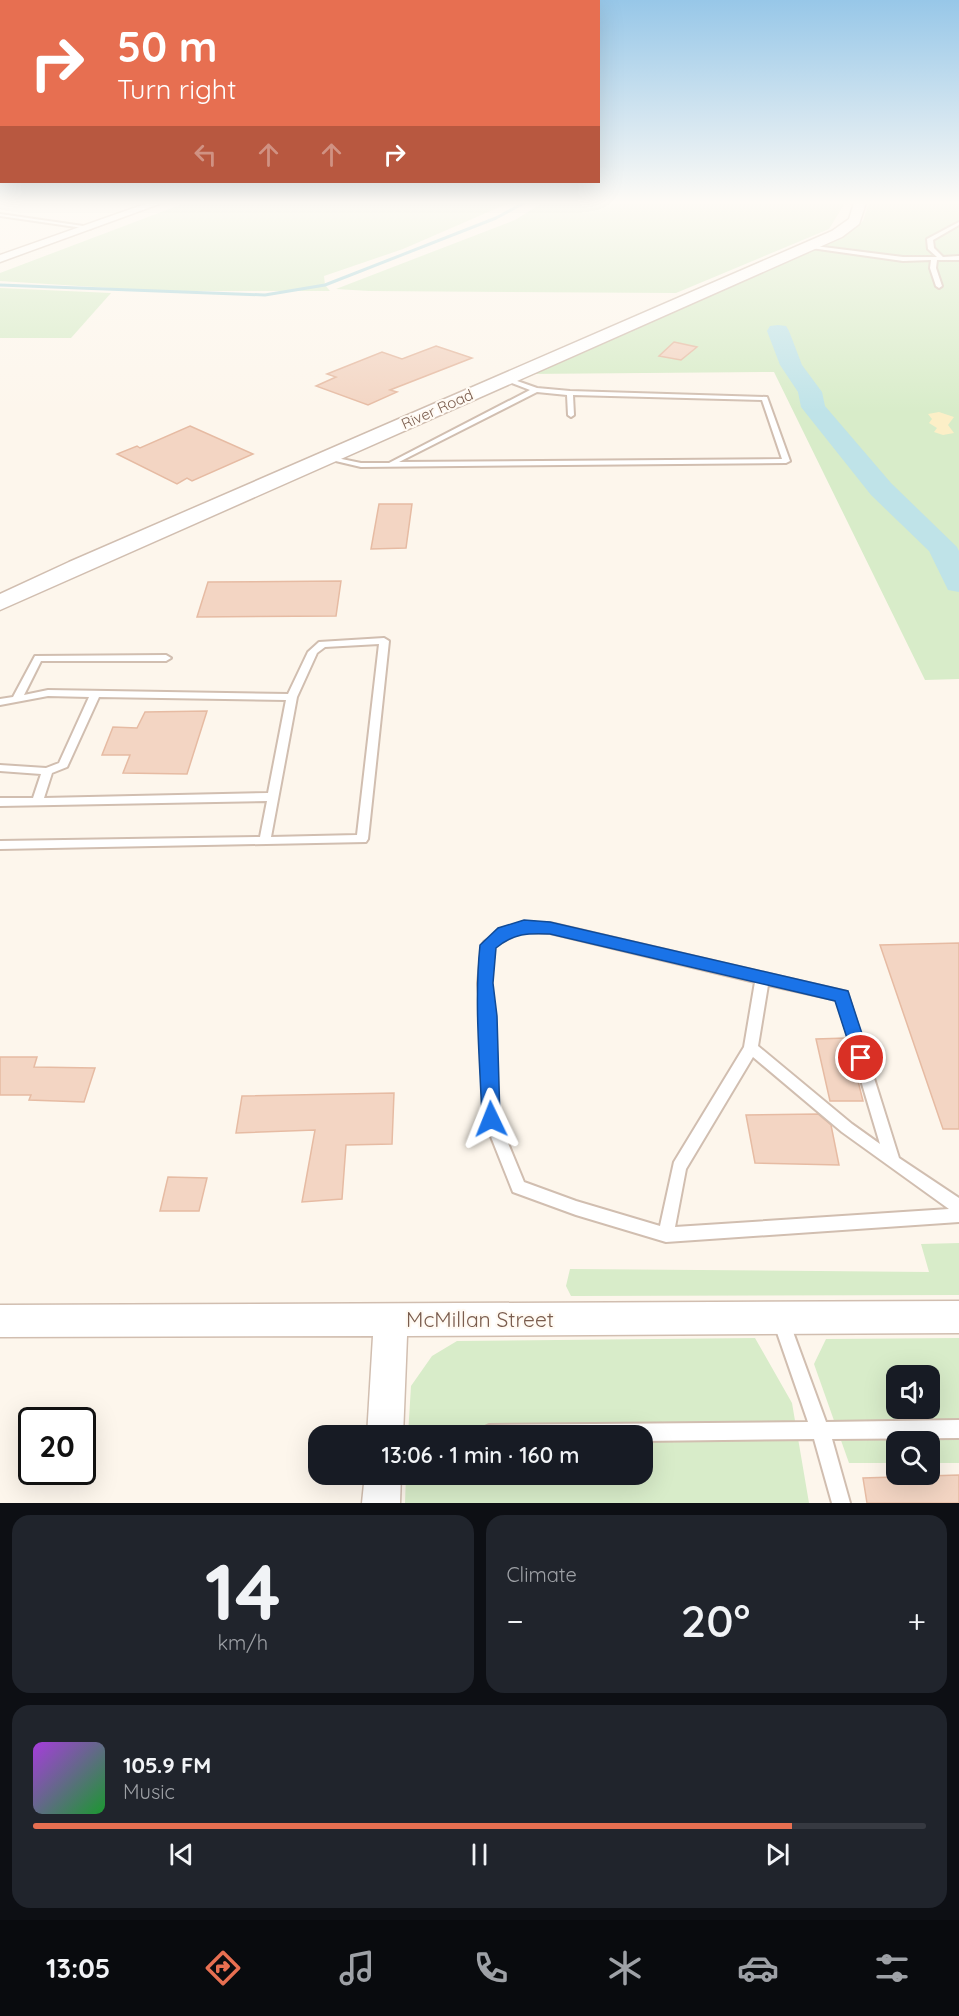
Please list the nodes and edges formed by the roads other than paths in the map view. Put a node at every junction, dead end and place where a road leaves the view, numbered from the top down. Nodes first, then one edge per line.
1 (747, 273) edge
2 (935, 273) edge
3 (939, 286) dead end
4 (506, 379) junction
5 (536, 390) junction
6 (570, 393) junction
7 (571, 415) dead end
8 (327, 458) junction
9 (389, 465) junction
10 (0, 603) edge
11 (166, 658) dead end
12 (94, 694) junction
13 (17, 698) junction
14 (292, 698) junction
15 (0, 702) edge
16 (0, 768) edge
17 (47, 771) junction
18 (273, 797) junction
19 (37, 801) junction
20 (0, 802) edge
21 (265, 841) junction
22 (0, 845) edge
23 (762, 979) junction
24 (751, 1048) junction
25 (893, 1161) junction
26 (952, 1196) edge
27 (959, 1208) edge
28 (959, 1215) edge
29 (666, 1235) junction
30 (779, 1317) junction
31 (959, 1317) edge
32 (391, 1320) junction
33 (0, 1321) edge
34 (386, 1425) edge
35 (959, 1429) edge
36 (820, 1430) junction
37 (653, 1432) edge
38 (382, 1485) edge
39 (381, 1503) edge
40 (841, 1503) edge

1 - 4 street, River Road
2 - 3 lane
4 - 5 lane
4 - 8 street, River Road
5 - 6 lane
5 - 9 lane
6 - 7 lane
6 - 9 lane
8 - 9 lane
8 - 10 street, River Road
11 - 13 lane
12 - 13 lane
12 - 14 lane
12 - 17 lane
13 - 15 lane
14 - 18 lane
14 - 21 lane
16 - 17 lane
17 - 19 lane
18 - 19 lane
18 - 21 lane
19 - 20 lane
21 - 22 lane
23 - 24 lane
23 - 25 lane
23 - 29 lane
24 - 25 lane
24 - 29 lane
25 - 26 lane
26 - 27 lane
28 - 29 lane
30 - 31 street, McMillan Street
30 - 32 street, McMillan Street
30 - 36 lane
32 - 33 street, McMillan Street
32 - 34 street
35 - 36 lane
36 - 37 lane
36 - 40 lane
38 - 39 street

